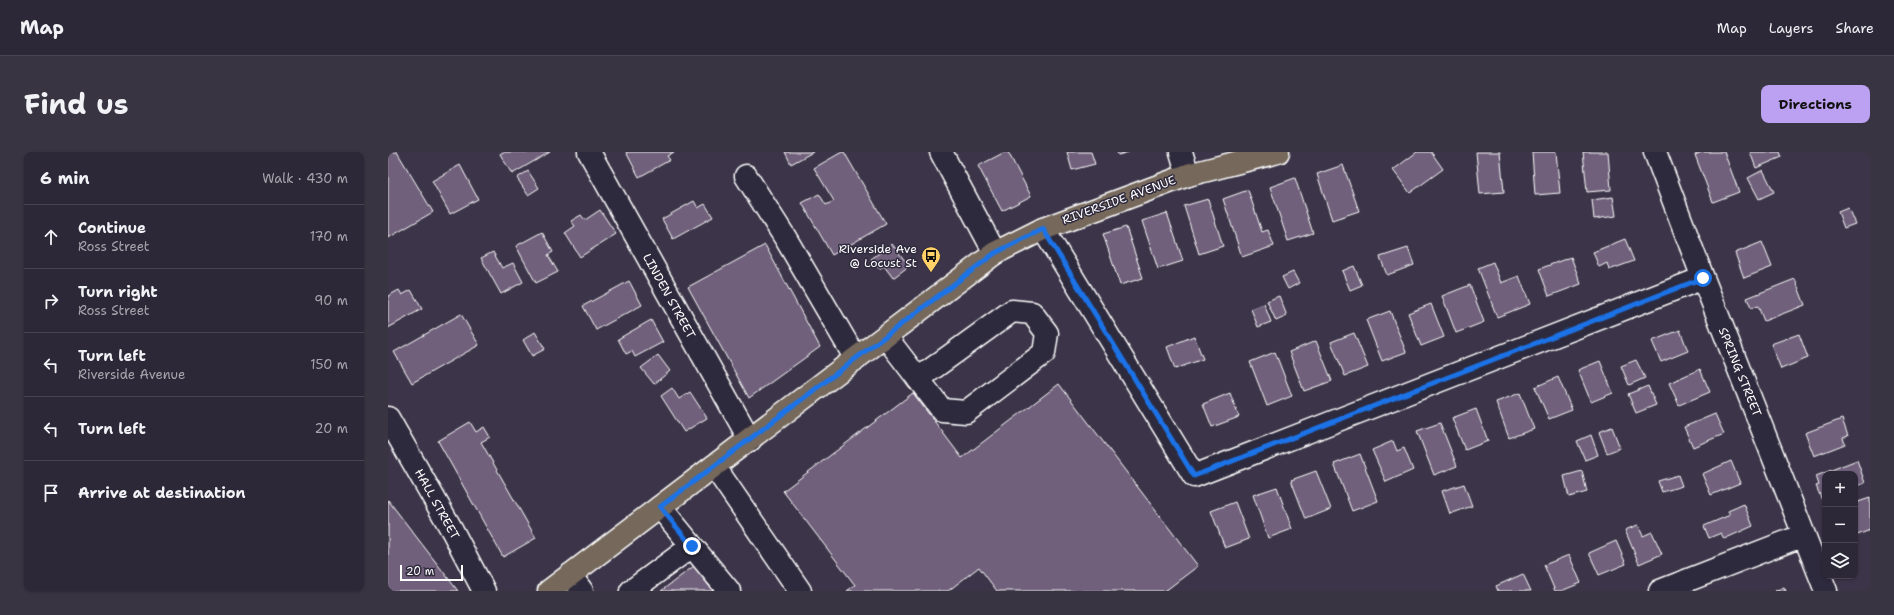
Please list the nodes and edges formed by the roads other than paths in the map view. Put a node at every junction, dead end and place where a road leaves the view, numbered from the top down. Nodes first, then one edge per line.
1 (588, 152) edge
2 (940, 152) edge
3 (1181, 152) edge
4 (1278, 152) edge
5 (1655, 152) edge
6 (1188, 175) junction
7 (746, 176) dead end
8 (1043, 229) junction
9 (995, 253) junction
10 (1703, 278) junction
11 (886, 337) junction
12 (856, 359) junction
13 (918, 379) junction
14 (388, 418) edge
15 (750, 440) junction
16 (714, 466) junction
17 (660, 507) junction
18 (1804, 535) junction
19 (692, 546) junction
20 (576, 583) edge
21 (484, 591) edge
22 (549, 591) edge
23 (631, 591) edge
24 (729, 591) edge
25 (800, 591) edge
26 (1660, 591) edge
27 (1826, 591) edge

1 - 15 street, LINDEN STREET
2 - 9 street
3 - 6 street
4 - 6 main road, RIVERSIDE AVENUE
5 - 10 street, SPRING STREET
6 - 8 main road, RIVERSIDE AVENUE
7 - 12 street
8 - 9 main road, RIVERSIDE AVENUE
8 - 10 street
9 - 11 main road, RIVERSIDE AVENUE
10 - 18 street, SPRING STREET
11 - 12 main road, RIVERSIDE AVENUE
11 - 13 street
12 - 15 main road, RIVERSIDE AVENUE
13 - 13 street
14 - 21 street, HALL STREET
15 - 16 main road, RIVERSIDE AVENUE
16 - 17 main road, RIVERSIDE AVENUE
16 - 25 street
17 - 19 street
17 - 20 main road, RIVERSIDE AVENUE
18 - 26 street
18 - 27 street, SPRING STREET
19 - 23 street
19 - 24 street
20 - 22 main road, RIVERSIDE AVENUE

